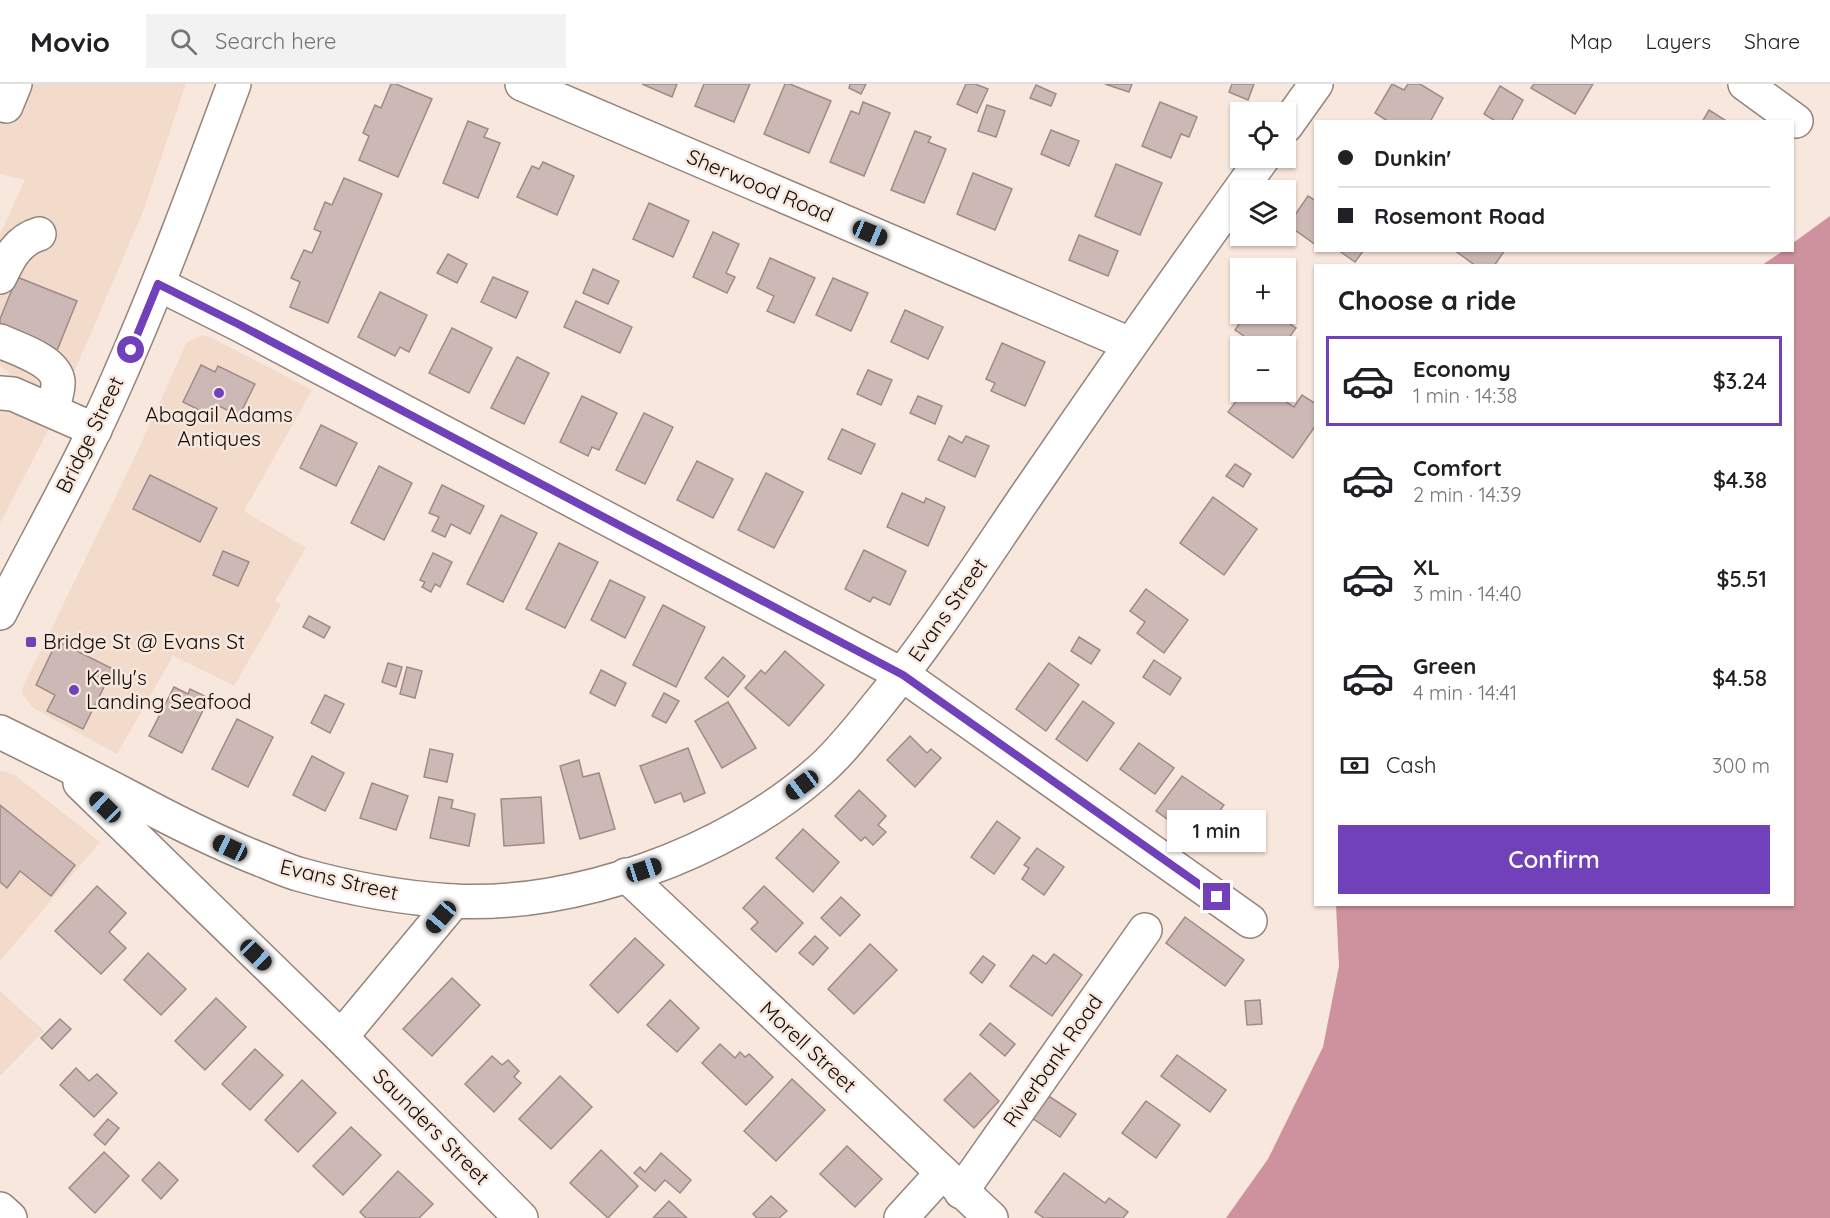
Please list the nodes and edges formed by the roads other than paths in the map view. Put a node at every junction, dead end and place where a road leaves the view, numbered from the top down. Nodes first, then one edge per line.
1 (234, 84) edge
2 (522, 84) edge
3 (1316, 84) edge
4 (1745, 84) edge
5 (1296, 112) edge
6 (1796, 121) dead end
7 (1256, 168) edge
8 (39, 234) dead end
9 (0, 277) edge
10 (158, 284) junction
11 (0, 341) edge
12 (1130, 344) junction
13 (0, 393) edge
14 (52, 410) junction
15 (95, 430) junction
16 (0, 613) edge
17 (903, 675) junction
18 (0, 732) edge
19 (54, 758) junction
20 (626, 875) junction
21 (454, 902) junction
22 (1250, 921) dead end
23 (1145, 930) dead end
24 (341, 1037) junction
25 (952, 1182) junction
26 (0, 1209) edge
27 (10, 1218) edge
28 (521, 1218) edge
29 (902, 1218) edge
30 (991, 1218) edge

1 - 10 street, Bridge Street
2 - 12 street, Sherwood Road
3 - 5 street
4 - 6 street
7 - 12 street, Evans Street
8 - 9 street
10 - 15 street, Bridge Street
10 - 17 street
11 - 14 street
12 - 17 street, Evans Street
13 - 14 street
14 - 15 street
15 - 16 street, Bridge Street
17 - 20 street, Evans Street
17 - 22 street
18 - 19 street, Evans Street
19 - 21 street, Evans Street
19 - 24 street, Saunders Street
20 - 21 street, Evans Street
20 - 25 street, Morell Street
21 - 24 street
23 - 25 street, Riverbank Road
24 - 28 street, Saunders Street
25 - 29 street, Riverbank Road
25 - 30 street, Morell Street
26 - 27 street

